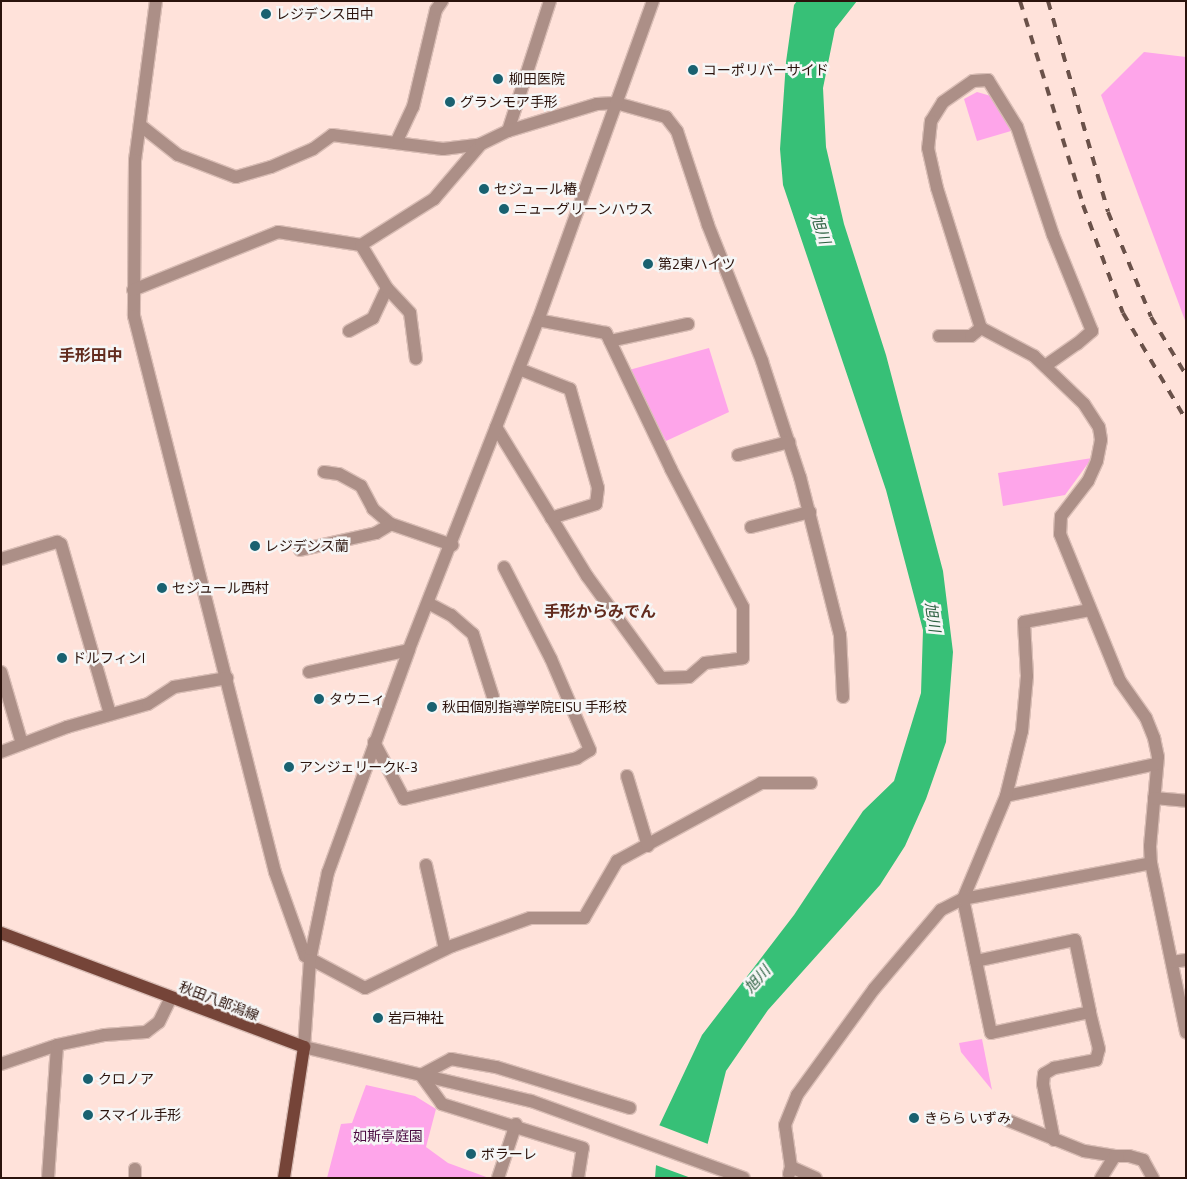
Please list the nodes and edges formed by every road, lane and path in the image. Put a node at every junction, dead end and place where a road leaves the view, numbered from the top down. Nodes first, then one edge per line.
1 (156, 1) edge
2 (442, 1) edge
3 (550, 1) edge
4 (653, 1) edge
5 (616, 103) junction
6 (140, 125) junction
7 (508, 131) junction
8 (396, 143) junction
9 (481, 144) junction
10 (361, 245) junction
11 (387, 288) junction
12 (133, 290) junction
13 (538, 320) junction
14 (688, 324) dead end
15 (981, 328) junction
16 (349, 331) dead end
17 (940, 336) dead end
18 (610, 341) junction
19 (416, 359) dead end
20 (1045, 366) junction
21 (519, 369) junction
22 (496, 427) junction
23 (789, 442) junction
24 (738, 456) dead end
25 (324, 472) dead end
26 (810, 512) junction
27 (551, 518) junction
28 (391, 524) junction
29 (751, 527) dead end
30 (452, 545) junction
31 (300, 550) dead end
32 (1, 559) edge
33 (504, 567) dead end
34 (428, 603) junction
35 (1090, 610) junction
36 (408, 650) junction
37 (1, 672) edge
38 (309, 672) dead end
39 (227, 678) junction
40 (493, 697) dead end
41 (843, 697) dead end
42 (110, 714) junction
43 (374, 742) junction
44 (22, 744) junction
45 (1, 752) edge
46 (1157, 764) junction
47 (627, 776) dead end
48 (812, 783) dead end
49 (1006, 796) junction
50 (1154, 798) junction
51 (1186, 801) edge
52 (648, 846) junction
53 (1151, 864) junction
54 (426, 865) dead end
55 (963, 899) junction
56 (1, 933) edge
57 (446, 949) junction
58 (310, 960) junction
59 (1186, 960) edge
60 (976, 962) junction
61 (1172, 962) junction
62 (170, 998) junction
63 (1090, 1012) junction
64 (1186, 1032) edge
65 (57, 1045) junction
66 (304, 1047) junction
67 (1, 1064) edge
68 (421, 1075) junction
69 (630, 1108) dead end
70 (1008, 1120) dead end
71 (516, 1124) junction
72 (1054, 1140) junction
73 (1115, 1156) junction
74 (742, 1177) edge
75 (48, 1178) edge
76 (284, 1178) edge
77 (498, 1178) edge
78 (578, 1178) edge
79 (816, 1178) edge
80 (1101, 1178) edge
81 (1153, 1178) edge

1 - 6 street
2 - 8 street
3 - 7 street
4 - 5 street
5 - 7 street
5 - 13 street
5 - 23 street
6 - 8 street
6 - 12 street
7 - 9 street
8 - 9 street
9 - 10 street
10 - 11 street
10 - 12 street
11 - 16 street
11 - 19 street
12 - 39 street
13 - 18 street
13 - 21 street
14 - 18 street
15 - 17 street
15 - 20 street
15 - 20 street
18 - 27 street
20 - 35 street
21 - 22 street
21 - 27 street
22 - 27 street
22 - 30 street
23 - 24 street
23 - 26 street
25 - 28 street
26 - 29 street
26 - 41 street
28 - 30 street
28 - 31 street
30 - 34 street
32 - 42 street
33 - 43 street
34 - 36 street
34 - 40 street
35 - 46 street
35 - 49 street
36 - 38 street
36 - 43 street
37 - 44 street
39 - 42 street
39 - 58 street
42 - 44 street
43 - 58 street
44 - 45 street
46 - 49 street
46 - 50 street
47 - 52 street
48 - 52 street
49 - 55 street
50 - 51 street
50 - 53 street
52 - 57 street
53 - 55 street
53 - 61 street
54 - 57 street
55 - 60 street
55 - 79 street
56 - 62 main road, 秋田八郎潟線
57 - 58 street
58 - 66 street
59 - 61 street
60 - 63 street
60 - 63 street
61 - 64 street
62 - 65 street
62 - 66 main road, 秋田八郎潟線
63 - 72 street
65 - 67 street
65 - 75 street
66 - 68 street
66 - 76 main road
68 - 69 street
68 - 71 street
68 - 74 street
70 - 72 street
71 - 77 street
71 - 78 street
72 - 73 street
73 - 80 street
73 - 81 street

